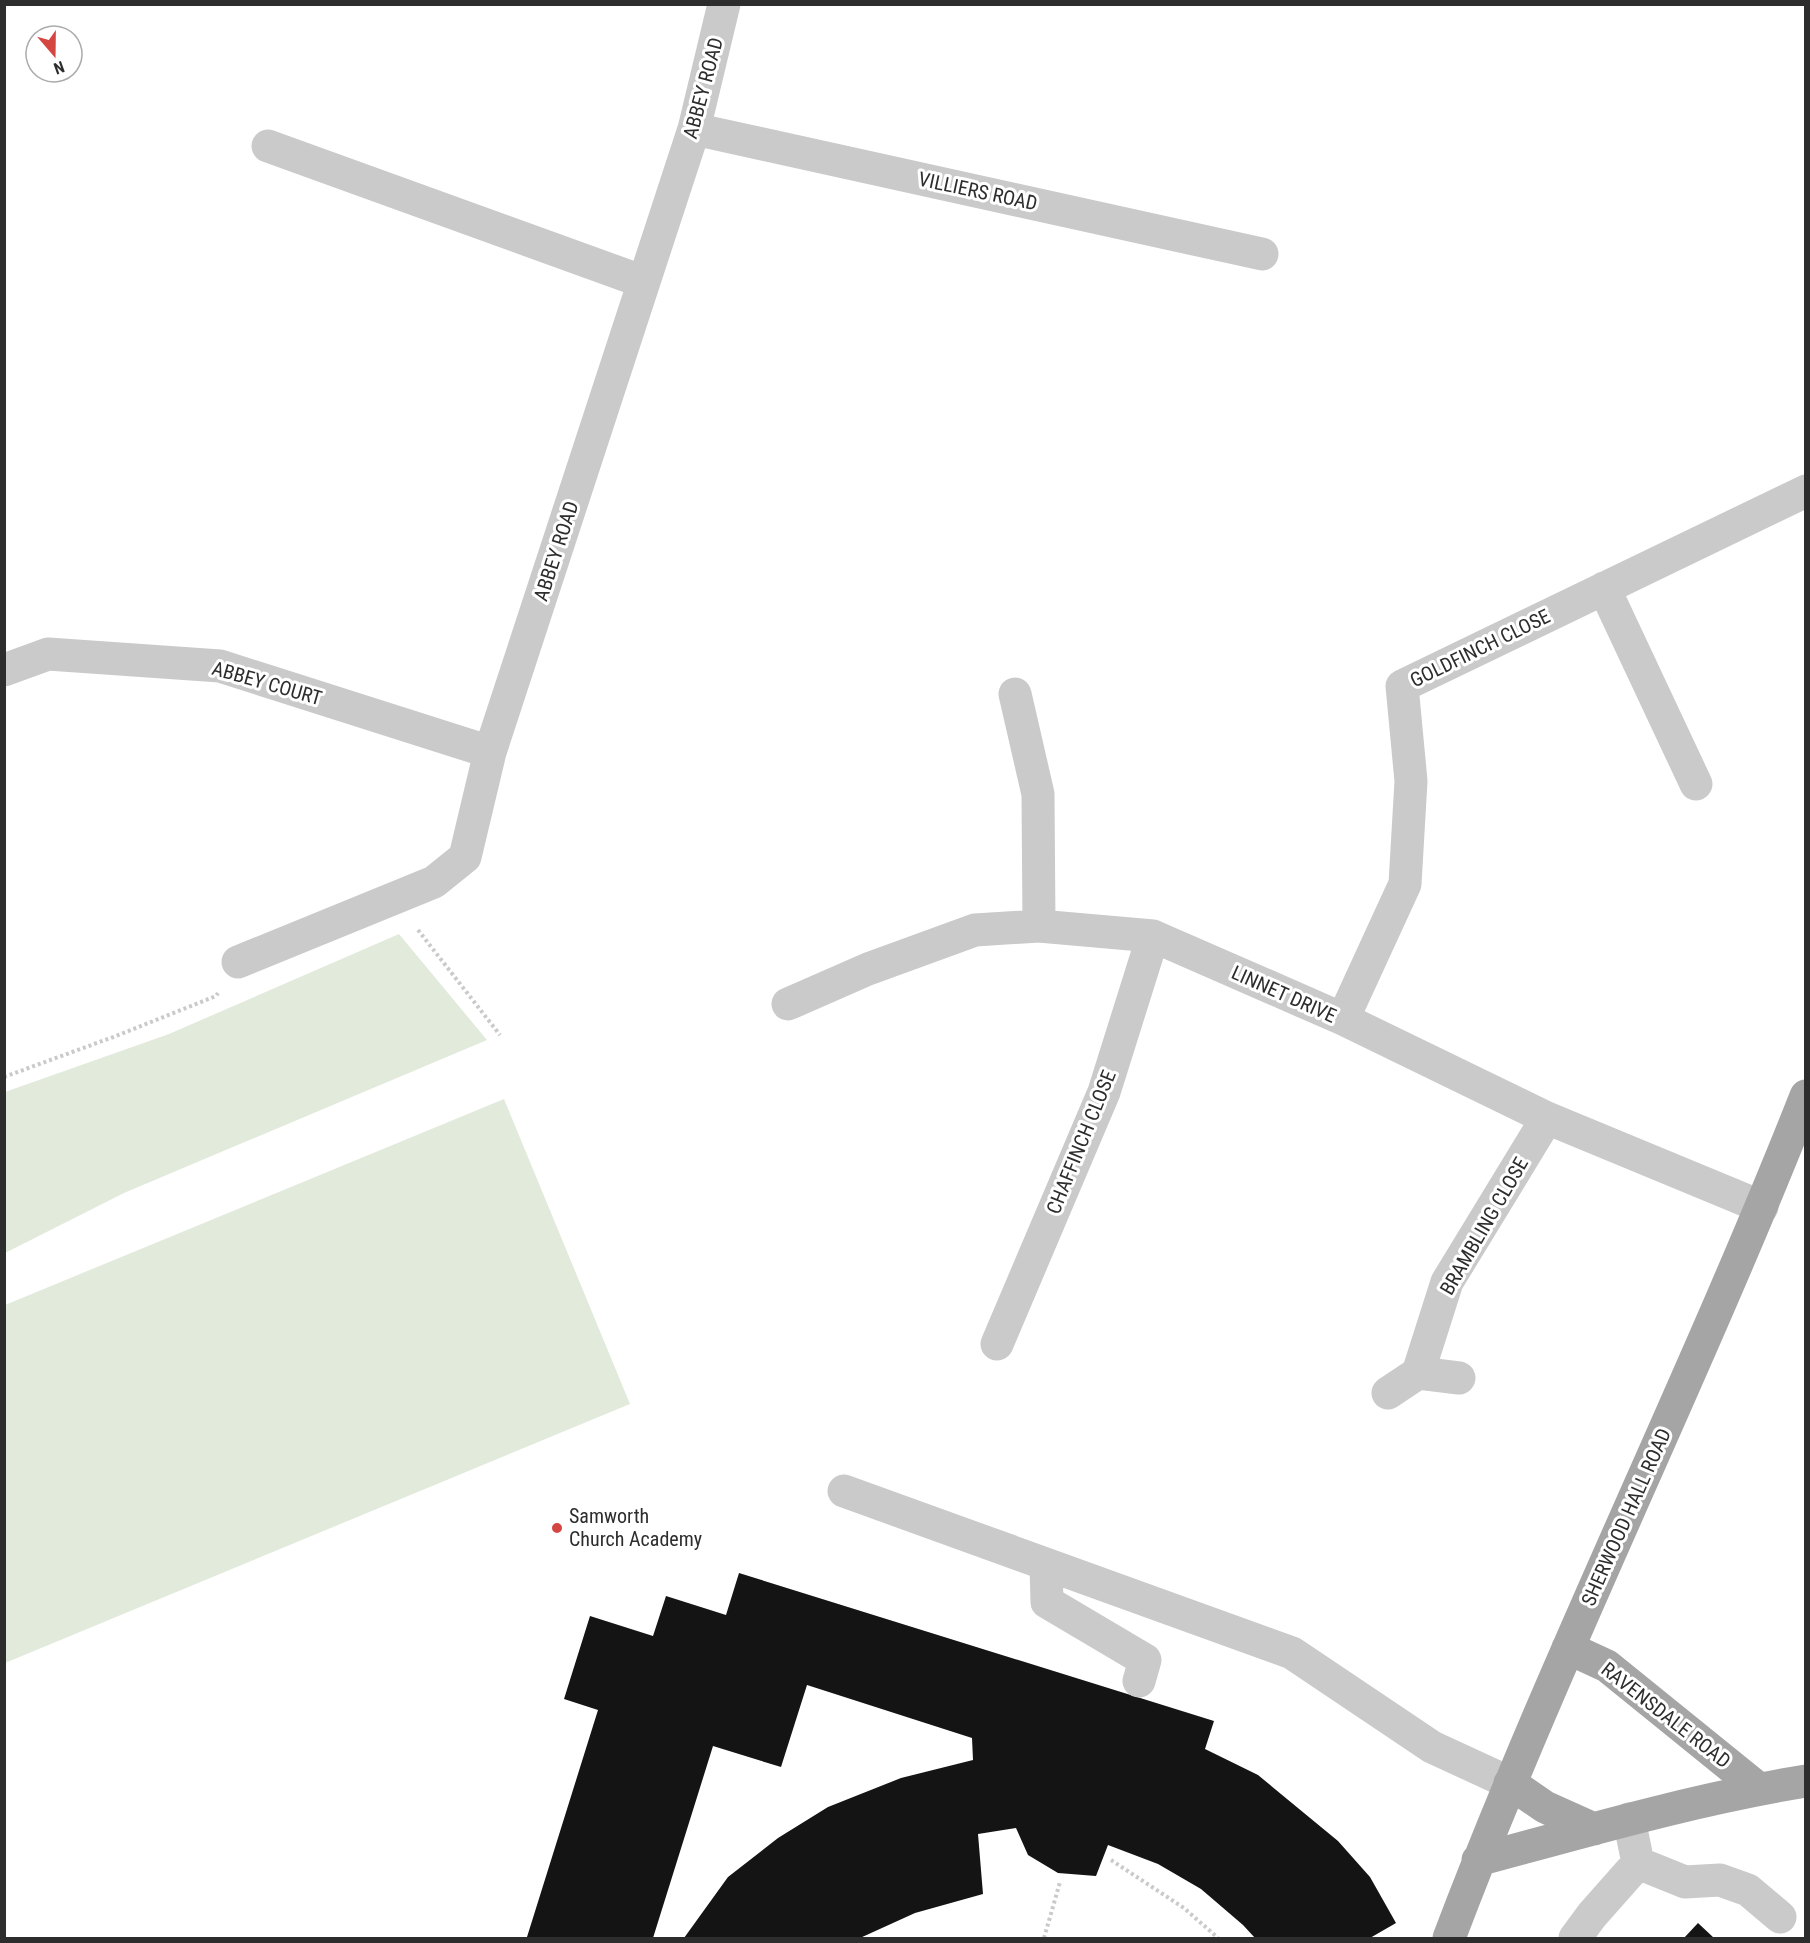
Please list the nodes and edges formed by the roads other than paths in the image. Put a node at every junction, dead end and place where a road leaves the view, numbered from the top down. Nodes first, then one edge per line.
1 (724, 4) edge
2 (694, 129) junction
3 (268, 146) dead end
4 (1262, 254) dead end
5 (644, 282) junction
6 (1806, 491) edge
7 (1604, 588) junction
8 (4, 670) edge
9 (1015, 694) dead end
10 (490, 752) junction
11 (1696, 784) dead end
12 (1039, 926) junction
13 (1152, 936) junction
14 (238, 962) road end
15 (788, 1004) dead end
16 (1343, 1019) junction
17 (1806, 1096) edge
18 (1547, 1118) junction
19 (1762, 1207) junction
20 (997, 1344) dead end
21 (1418, 1373) junction
22 (1460, 1378) dead end
23 (1388, 1393) dead end
24 (844, 1491) dead end
25 (1046, 1564) junction
26 (1568, 1648) junction
27 (1139, 1682) dead end
28 (1806, 1781) edge
29 (1510, 1783) junction
30 (1759, 1789) junction
31 (1629, 1820) junction
32 (1594, 1829) junction
33 (1478, 1860) junction
34 (1638, 1863) junction
35 (1780, 1917) dead end
36 (1449, 1938) edge
37 (1575, 1938) edge

1 - 2 street, ABBEY ROAD
2 - 4 street, VILLIERS ROAD
2 - 5 street, ABBEY ROAD
3 - 5 street
5 - 10 street, ABBEY ROAD
6 - 7 street, GOLDFINCH CLOSE
7 - 11 street
7 - 16 street, GOLDFINCH CLOSE
8 - 10 street, ABBEY COURT
9 - 12 street
10 - 14 street, ABBEY ROAD
12 - 13 street, LINNET DRIVE
12 - 15 street, LINNET DRIVE
13 - 16 street, LINNET DRIVE
13 - 20 street, CHAFFINCH CLOSE
16 - 18 street, LINNET DRIVE
17 - 19 main road, SHERWOOD HALL ROAD
18 - 19 street, LINNET DRIVE
18 - 21 street, BRAMBLING CLOSE
19 - 26 main road, SHERWOOD HALL ROAD
21 - 22 street
21 - 23 street
24 - 25 street
25 - 27 street
25 - 29 street
26 - 29 main road, SHERWOOD HALL ROAD
26 - 30 main road, RAVENSDALE ROAD
28 - 30 main road, RAVENSDALE ROAD
29 - 32 main road
29 - 33 main road, SHERWOOD HALL ROAD
30 - 31 main road, RAVENSDALE ROAD
31 - 32 main road, RAVENSDALE ROAD
31 - 34 street
32 - 33 main road, RAVENSDALE ROAD
33 - 36 main road, SHERWOOD HALL ROAD
34 - 35 street
34 - 37 street

